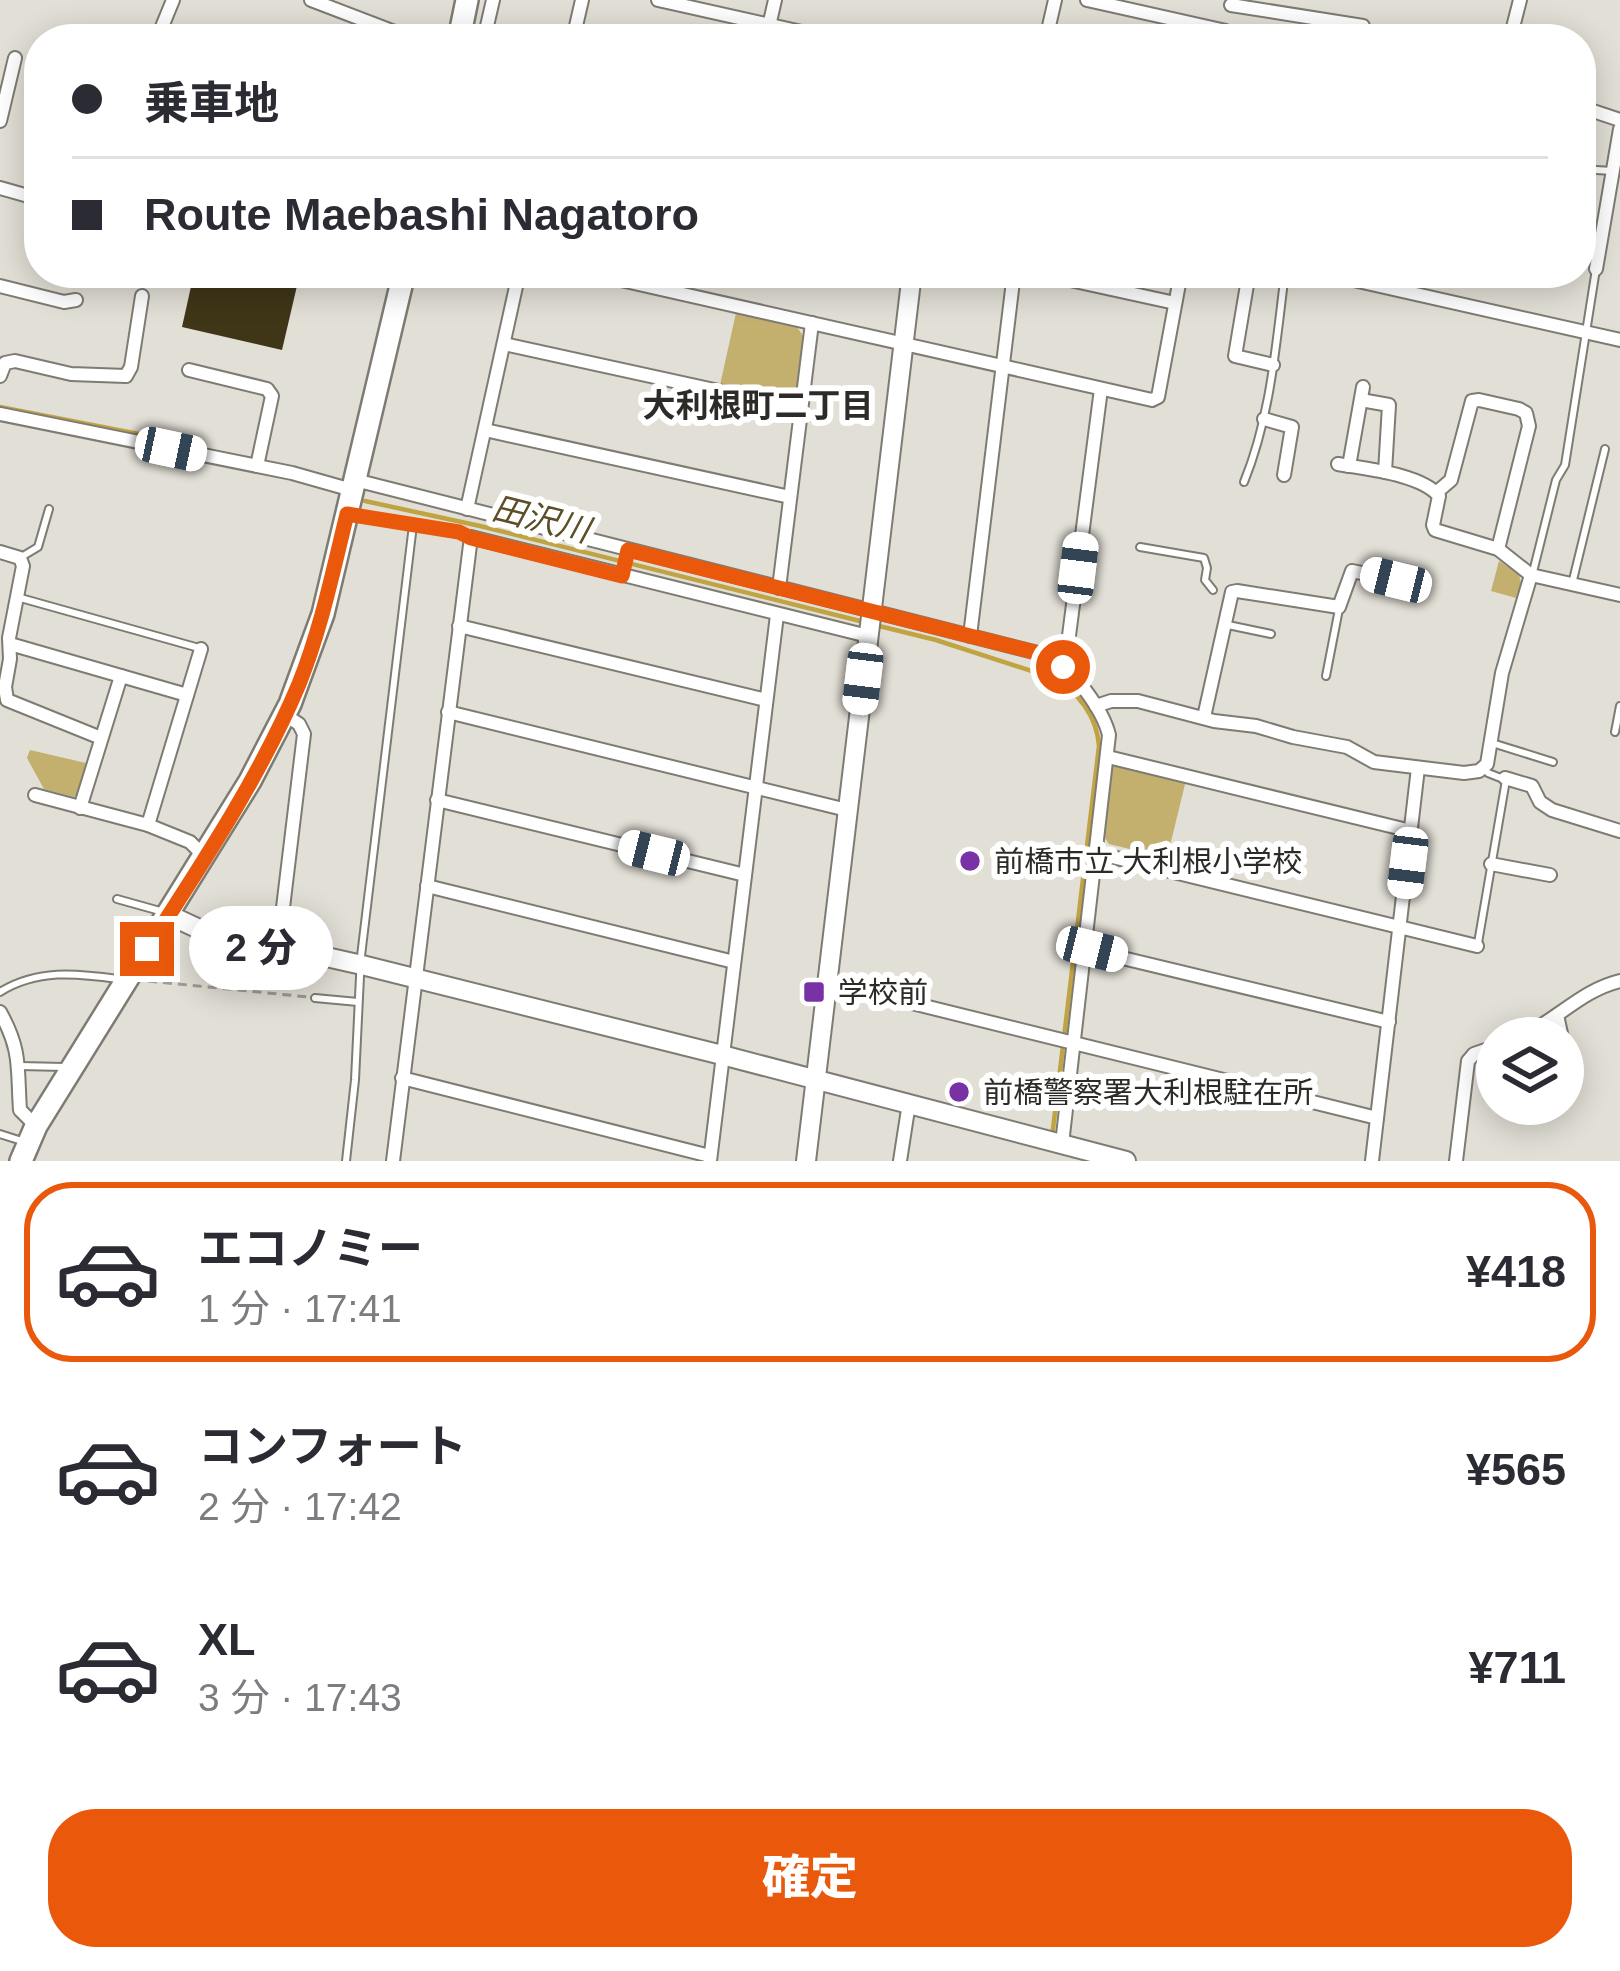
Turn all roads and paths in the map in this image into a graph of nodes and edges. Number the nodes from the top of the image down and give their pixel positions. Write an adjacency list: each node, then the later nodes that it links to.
1 (311, 0): 5 (street)
2 (658, 0): 6 (street)
3 (1088, 0): 7 (street)
4 (1232, 2): 8 (street)
5 (373, 24)
6 (740, 24)
7 (1183, 24)
8 (1352, 24)
9 (15, 58): 10 (street)
10 (0, 121)
11 (1620, 125): 12 (street)
12 (1618, 148): 14 (street)
13 (1596, 170): 14 (lane)
14 (1612, 171): 15 (street)
15 (1596, 269)
16 (0, 286): 29 (street)
17 (400, 288): 50 (main road)
18 (516, 288): 34 (street)
19 (657, 288): 31 (street)
20 (910, 288): 35 (street)
21 (1012, 288): 37 (street)
22 (1107, 288): 30 (street)
23 (1178, 288): 30 (street)
24 (1246, 288): 36 (street)
25 (1284, 288): 36 (lane)
26 (1399, 288): 32 (street)
27 (1594, 288): 32 (lane)
28 (142, 296): 39 (street)
29 (76, 300)
30 (1175, 303): 40 (street)
31 (812, 323): 35 (street); 41 (street)
32 (1585, 333): 33 (street); 63 (lane)
33 (1620, 340)
34 (505, 344): 41 (street); 44 (street)
35 (904, 344): 37 (street); 73 (street)
36 (1273, 365): 43 (lane)
37 (1003, 367): 40 (street); 79 (street)
38 (189, 370): 46 (street)
39 (0, 376)
40 (1101, 388): 82 (street)
41 (800, 409): 52 (street)
42 (0, 414): 46 (street)
43 (1264, 418): 48 (street); 49 (lane)
44 (485, 430): 52 (street); 54 (street)
45 (1605, 449): 66 (lane)
46 (257, 466): 50 (street)
47 (1385, 472): 47 (street); 51 (street)
48 (1284, 475)
49 (1244, 482)
50 (353, 485): 54 (street); 55 (main road)
51 (1437, 492): 59 (street); 59 (street)
52 (790, 497): 67 (street)
53 (49, 509): 62 (lane)
54 (467, 509): 60 (street)
55 (347, 514): 56 (lane); 91 (main road)
56 (413, 525): 57 (lane); 122 (lane)
57 (471, 538): 64 (street); 76 (street)
58 (1140, 548): 68 (lane)
59 (1498, 549): 63 (street)
60 (628, 550): 64 (street); 67 (street)
61 (0, 552): 62 (street)
62 (20, 558): 71 (street)
63 (1531, 575): 66 (street); 95 (street)
64 (622, 576): 74 (street)
65 (1396, 580): 72 (street)
66 (1572, 584): 70 (street)
67 (779, 588): 73 (street)
68 (1214, 590): 69 (street)
69 (1231, 594): 72 (street); 75 (street)
70 (1620, 595)
71 (17, 597): 80 (street); 81 (lane)
72 (1339, 608): 84 (lane)
73 (872, 612): 78 (street); 79 (street)
74 (777, 615): 78 (street); 87 (street)
75 (1225, 625): 77 (lane); 92 (street)
76 (459, 626): 87 (street); 90 (street)
77 (1271, 634)
78 (868, 636): 105 (street)
79 (970, 636): 82 (street)
80 (10, 644): 83 (street); 85 (street)
81 (201, 649): 86 (street)
82 (1060, 662): 88 (street)
83 (121, 676): 86 (street); 94 (street)
84 (1326, 676)
85 (2, 687): 94 (street)
86 (187, 694): 106 (street)
87 (766, 700): 101 (street)
88 (1096, 706): 92 (street); 96 (street)
89 (1620, 706): 93 (lane)
90 (448, 712): 101 (street); 103 (street)
91 (285, 715): 110 (main road); 119 (street)
92 (1204, 718): 98 (street)
93 (1616, 732)
94 (101, 738): 104 (street)
95 (1492, 743): 97 (lane); 99 (street)
96 (1108, 757): 107 (street); 109 (street)
97 (1553, 762)
98 (1418, 768): 99 (street); 107 (street)
99 (1485, 768): 100 (lane)
100 (1505, 778): 108 (street); 111 (lane)
101 (755, 790): 105 (street); 112 (street)
102 (35, 795): 104 (street)
103 (437, 800): 112 (street); 114 (street)
104 (80, 808): 106 (street)
105 (847, 810): 126 (street)
106 (148, 825): 110 (street)
107 (1412, 831): 117 (street)
108 (1620, 832)
109 (1096, 853): 117 (street); 120 (street)
110 (205, 857): 116 (main road)
111 (1491, 864): 113 (street); 118 (lane)
112 (745, 874): 121 (street)
113 (1550, 875)
114 (427, 886): 121 (street); 123 (street)
115 (117, 899): 116 (lane)
116 (169, 915): 119 (street); 125 (main road)
117 (1400, 927): 118 (street); 133 (street)
118 (1477, 946)
119 (278, 949): 122 (street)
120 (1085, 949): 133 (street); 134 (street)
121 (734, 962): 136 (street)
122 (362, 965): 123 (street); 129 (lane)
123 (416, 980): 136 (street); 139 (street)
124 (1620, 981): 131 (street)
125 (137, 982): 127 (lane); 128 (path); 138 (main road)
126 (827, 982): 134 (street); 140 (street)
127 (0, 992)
128 (315, 998): 129 (lane)
129 (358, 1002): 147 (lane)
130 (0, 1012): 137 (street)
131 (1557, 1015): 132 (street)
132 (1554, 1017)
133 (1389, 1022): 142 (street)
134 (1074, 1043): 142 (street); 144 (street)
135 (1476, 1053): 153 (street)
136 (722, 1055): 140 (street); 146 (street)
137 (20, 1066): 138 (lane); 145 (street)
138 (70, 1070): 145 (main road)
139 (403, 1078): 146 (street); 148 (street)
140 (815, 1080): 141 (street); 149 (street)
141 (909, 1103): 144 (street); 150 (street)
142 (1377, 1118): 152 (street)
143 (0, 1134): 145 (lane)
144 (1062, 1144): 151 (street)
145 (27, 1150)
146 (710, 1159)
147 (346, 1161)
148 (393, 1161)
149 (806, 1161)
150 (900, 1161)
151 (1126, 1161)
152 (1372, 1161)
153 (1456, 1161)

